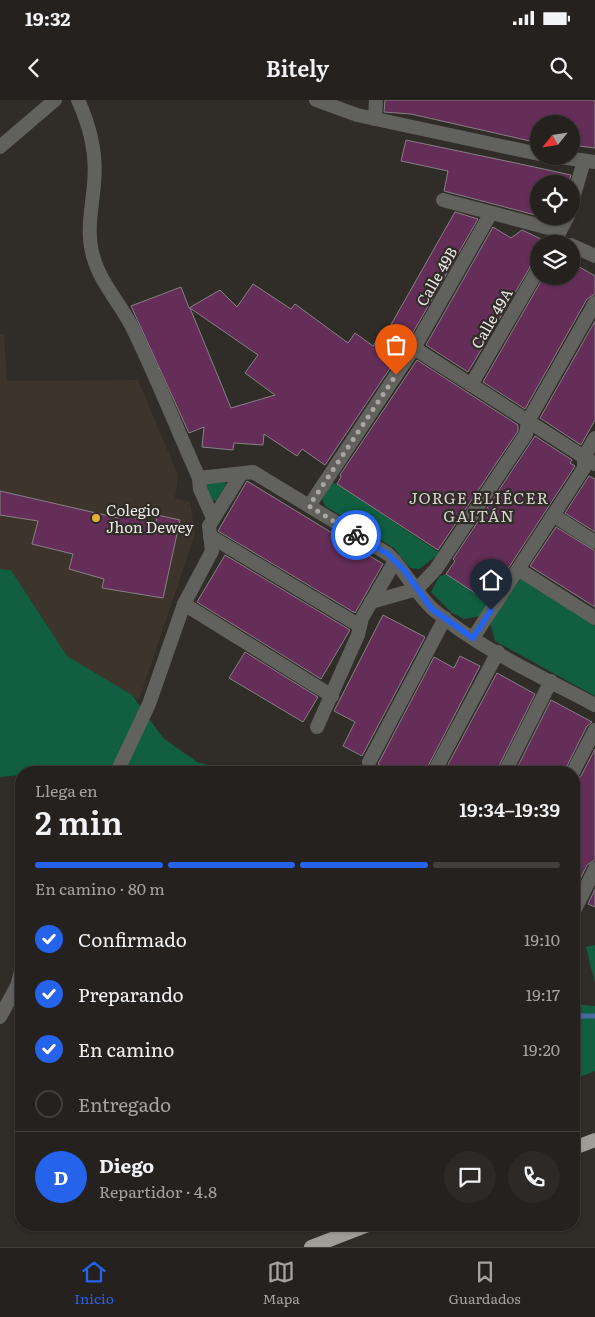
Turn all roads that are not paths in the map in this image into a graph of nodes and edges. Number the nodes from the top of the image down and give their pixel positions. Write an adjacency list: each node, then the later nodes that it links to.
1 (55, 100): 6 (street)
2 (78, 100): 23 (street)
3 (316, 100): 5 (street)
4 (376, 100): 5 (street)
5 (375, 119): 7 (street)
6 (0, 148)
7 (530, 152)
8 (590, 161): 9 (street)
9 (580, 184)
10 (442, 200): 11 (street)
11 (491, 213): 12 (street); 17 (street, Calle 49B)
12 (549, 235)
13 (580, 249): 14 (street)
14 (595, 256)
15 (530, 283): 18 (street, Calle 49A)
16 (595, 303): 19 (street)
17 (414, 348): 18 (street); 24 (street, Calle 49B)
18 (471, 385): 19 (street)
19 (528, 421): 21 (street); 31 (street)
20 (595, 438): 21 (street)
21 (590, 460): 25 (street)
22 (241, 474): 23 (street); 24 (street); 26 (street)
23 (198, 478): 26 (street)
24 (309, 506): 29 (street)
25 (553, 515): 28 (street); 30 (street)
26 (213, 518): 27 (street)
27 (210, 536): 33 (street); 36 (street)
28 (595, 542)
29 (395, 561): 31 (street); 32 (street)
30 (518, 569): 35 (street); 37 (street)
31 (418, 589): 32 (street); 34 (street)
32 (371, 602): 36 (street)
33 (184, 604): 40 (street); 45 (street)
34 (445, 618): 37 (street); 44 (street)
35 (595, 618)
36 (360, 626): 40 (street)
37 (473, 638): 38 (street)
38 (498, 652): 39 (street); 46 (street)
39 (551, 681): 41 (street); 47 (street)
40 (332, 696): 42 (street)
41 (595, 705)
42 (317, 727)
43 (595, 730): 48 (street)
44 (369, 762)
45 (120, 766)
46 (437, 766)
47 (508, 766)
48 (576, 766)
49 (595, 869): 50 (street)
50 (580, 899)
51 (15, 990): 52 (street)
52 (0, 1017)
53 (595, 1140): 54 (highway)
54 (580, 1146)
55 (352, 1231): 56 (highway)
56 (311, 1247)

